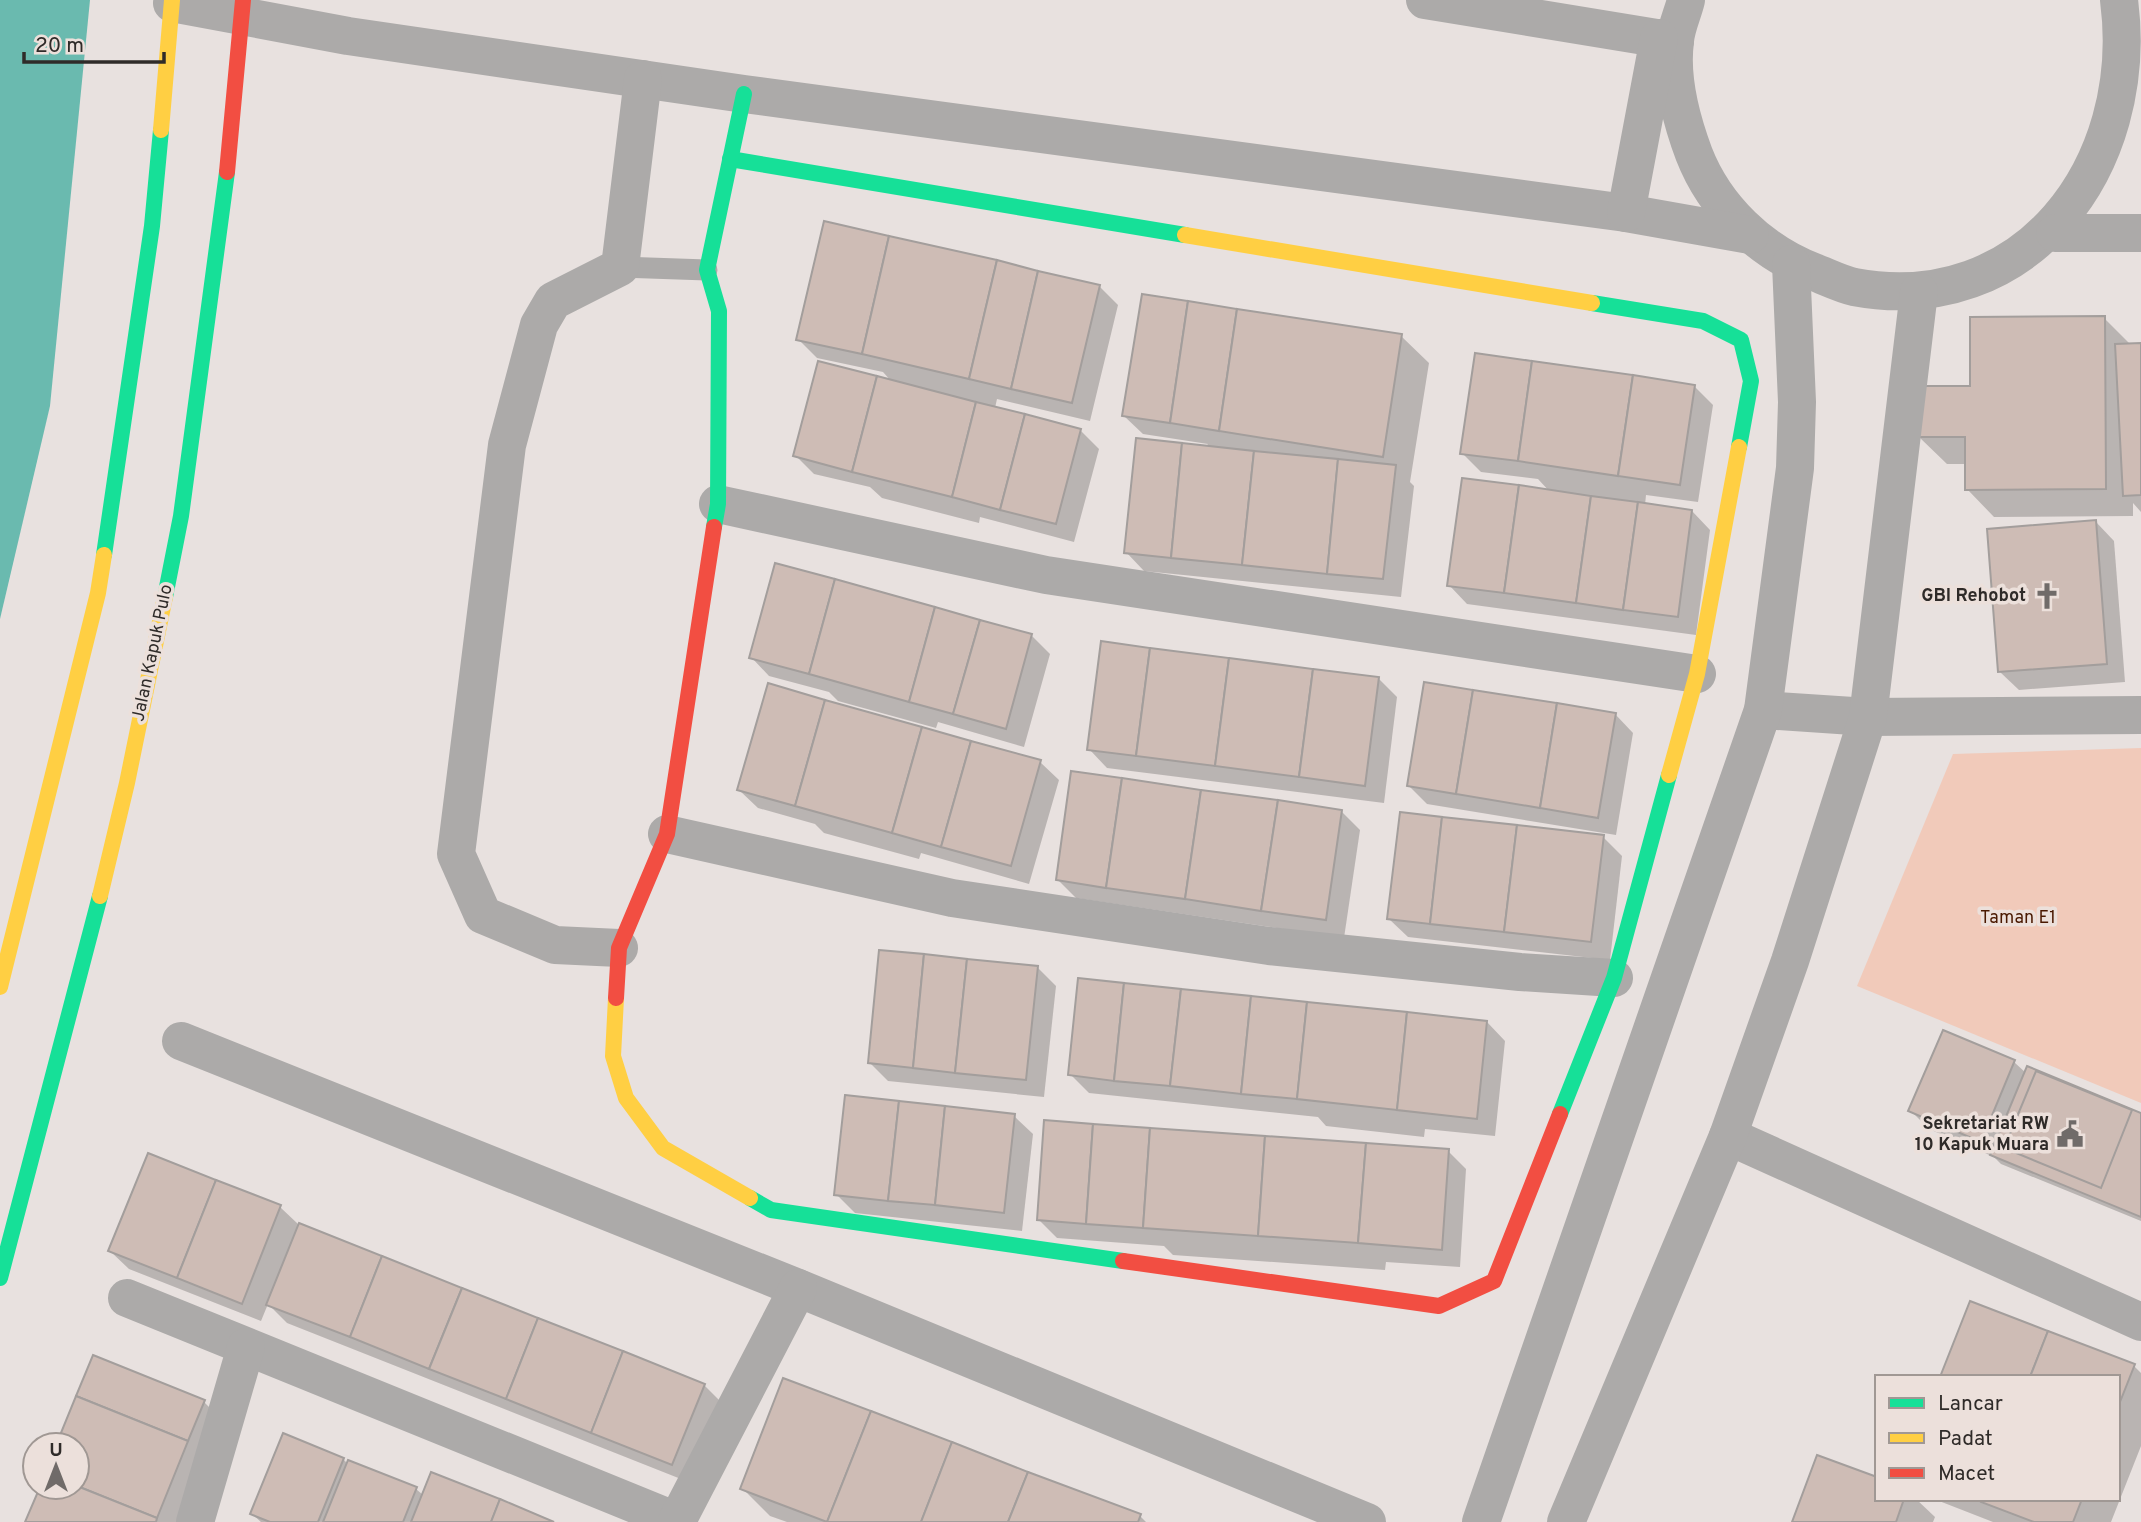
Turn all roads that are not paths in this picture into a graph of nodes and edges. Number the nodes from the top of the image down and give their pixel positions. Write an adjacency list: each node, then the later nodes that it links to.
1 (1425, 0): 6 (street)
2 (1686, 0): 6 (street)
3 (172, 1): 4 (street); 26 (street)
4 (242, 8): 7 (street); 29 (street, Jalan Kapuk Pulo)
5 (2129, 22): 11 (street)
6 (1667, 39): 10 (street); 13 (street)
7 (643, 79): 8 (street); 15 (street)
8 (744, 94): 9 (street); 10 (street)
9 (730, 159): 16 (street); 19 (street)
10 (1626, 213): 13 (street)
11 (2055, 233): 12 (street); 17 (street)
12 (2141, 233)
13 (1750, 235): 14 (street)
14 (1791, 264): 17 (street); 20 (street)
15 (620, 267): 16 (lane); 24 (street)
16 (707, 270): 18 (street)
17 (1919, 292): 22 (street)
18 (718, 504): 19 (street); 23 (street)
19 (1697, 674): 25 (street)
20 (1763, 710): 22 (street); 37 (street)
21 (2141, 715): 22 (street)
22 (1868, 718): 28 (street)
23 (667, 834): 24 (street); 25 (street)
24 (619, 948): 25 (street)
25 (1614, 978)
26 (0, 987)
27 (180, 1041): 30 (street)
28 (1728, 1136): 32 (street); 38 (street)
29 (0, 1278)
30 (798, 1288): 35 (street); 36 (street)
31 (127, 1298): 33 (street)
32 (2141, 1322)
33 (246, 1348): 34 (street); 35 (street)
34 (195, 1522)
35 (678, 1522)
36 (1367, 1522)
37 (1481, 1522)
38 (1566, 1522)

